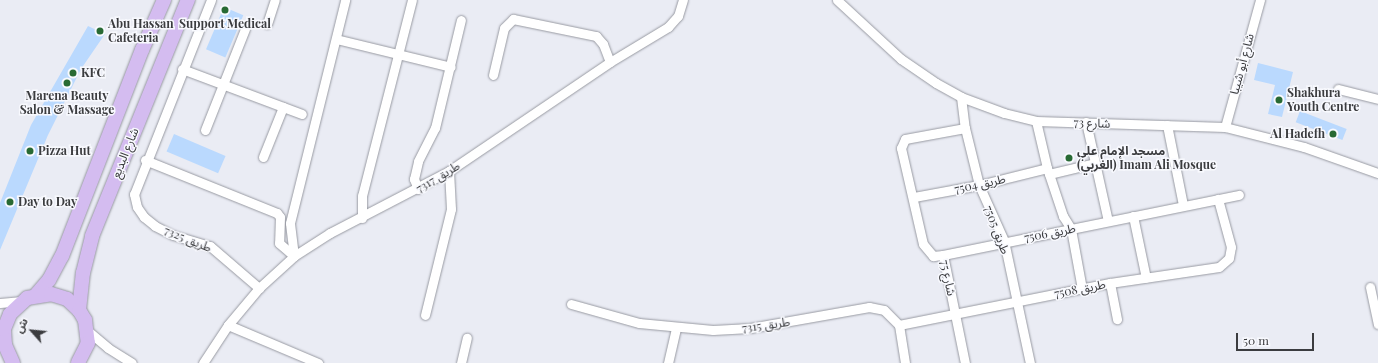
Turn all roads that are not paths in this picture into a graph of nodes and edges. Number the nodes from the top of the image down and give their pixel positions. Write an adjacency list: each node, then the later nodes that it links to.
1 (164, 0): 55 (main road, شارع البديع)
2 (188, 0): 59 (main road, شارع البديع)
3 (211, 0): 17 (street)
4 (275, 0): 11 (street)
5 (345, 0): 13 (street)
6 (412, 0): 14 (street)
7 (683, 0): 15 (street, طريق 7317)
8 (837, 0): 21 (street, شارع 73)
9 (1260, 0): 28 (street, شارع أبو شيبا)
10 (460, 20): 16 (street)
11 (267, 24)
12 (245, 29): 19 (street)
13 (336, 39): 14 (street); 49 (street)
14 (398, 54): 16 (street); 44 (street)
15 (610, 62): 18 (street); 34 (street, طريق 7317)
16 (451, 67): 38 (street)
17 (182, 69): 19 (street); 32 (street)
18 (492, 75)
19 (223, 85): 23 (street); 30 (street)
20 (1338, 89): 22 (street)
21 (961, 97): 25 (street, شارع 73); 29 (street, طريق 7505)
22 (1378, 99)
23 (283, 107): 24 (street); 31 (street)
24 (302, 114)
25 (1036, 121): 26 (street, شارع 73); 35 (street)
26 (1086, 122): 27 (street, شارع 73); 33 (street)
27 (1167, 125): 28 (street, شارع 73); 42 (street)
28 (1225, 127): 36 (street, شارع 73)
29 (965, 128): 37 (street, طريق 7505); 40 (street, شارع 75)
30 (205, 130)
31 (263, 156)
32 (145, 160): 49 (street); 53 (street, طريق 7325)
33 (1095, 163): 35 (street, طريق 7504); 45 (street)
34 (449, 171): 38 (street, طريق 7317); 61 (street)
35 (1048, 171): 37 (street, طريق 7504); 46 (street)
36 (1378, 173)
37 (979, 185): 40 (street, طريق 7504); 47 (street, طريق 7505)
38 (418, 189): 44 (street, طريق 7317)
39 (1239, 195): 41 (street, طريق 7506)
40 (914, 197): 48 (street, شارع 75)
41 (1218, 199): 42 (street, طريق 7506); 50 (street, طريق 7508)
42 (1184, 205): 43 (street, طريق 7506)
43 (1133, 216): 45 (street, طريق 7506); 50 (street)
44 (362, 218): 49 (street, طريق 7317)
45 (1108, 221): 46 (street, طريق 7506)
46 (1071, 229): 47 (street, طريق 7506); 54 (street)
47 (1004, 241): 48 (street, طريق 7506); 56 (street, طريق 7505)
48 (943, 255): 60 (street, شارع 75)
49 (294, 256): 53 (street, طريق 7317)
50 (1146, 278): 51 (street, طريق 7508)
51 (1110, 283): 54 (street, طريق 7508); 62 (street)
52 (1370, 287): 63 (street)
53 (259, 288): 64 (street, طريق 7317)
54 (1082, 289): 56 (street, طريق 7508)
55 (29, 298): 57 (street); 59 (main road); 69 (main road, شارع البديع)
56 (1018, 302): 60 (street, طريق 7508); 70 (street, طريق 7505)
57 (0, 304)
58 (571, 304): 66 (street, طريق 7315)
59 (79, 310): 67 (main road)
60 (955, 313): 65 (street); 79 (street, شارع 75)
61 (425, 315)
62 (1117, 319)
63 (1378, 324)
64 (228, 325): 74 (street, طريق 7317); 75 (street)
65 (899, 325): 66 (street, طريق 7315); 78 (street)
66 (676, 328): 77 (street)
67 (88, 331): 72 (main road); 73 (street)
68 (467, 338): 76 (street)
69 (2, 343): 71 (main road)
70 (1027, 362)
71 (13, 363)
72 (78, 363)
73 (132, 363)
74 (203, 363)
75 (318, 363)
76 (460, 363)
77 (668, 363)
78 (905, 363)
79 (965, 363)

